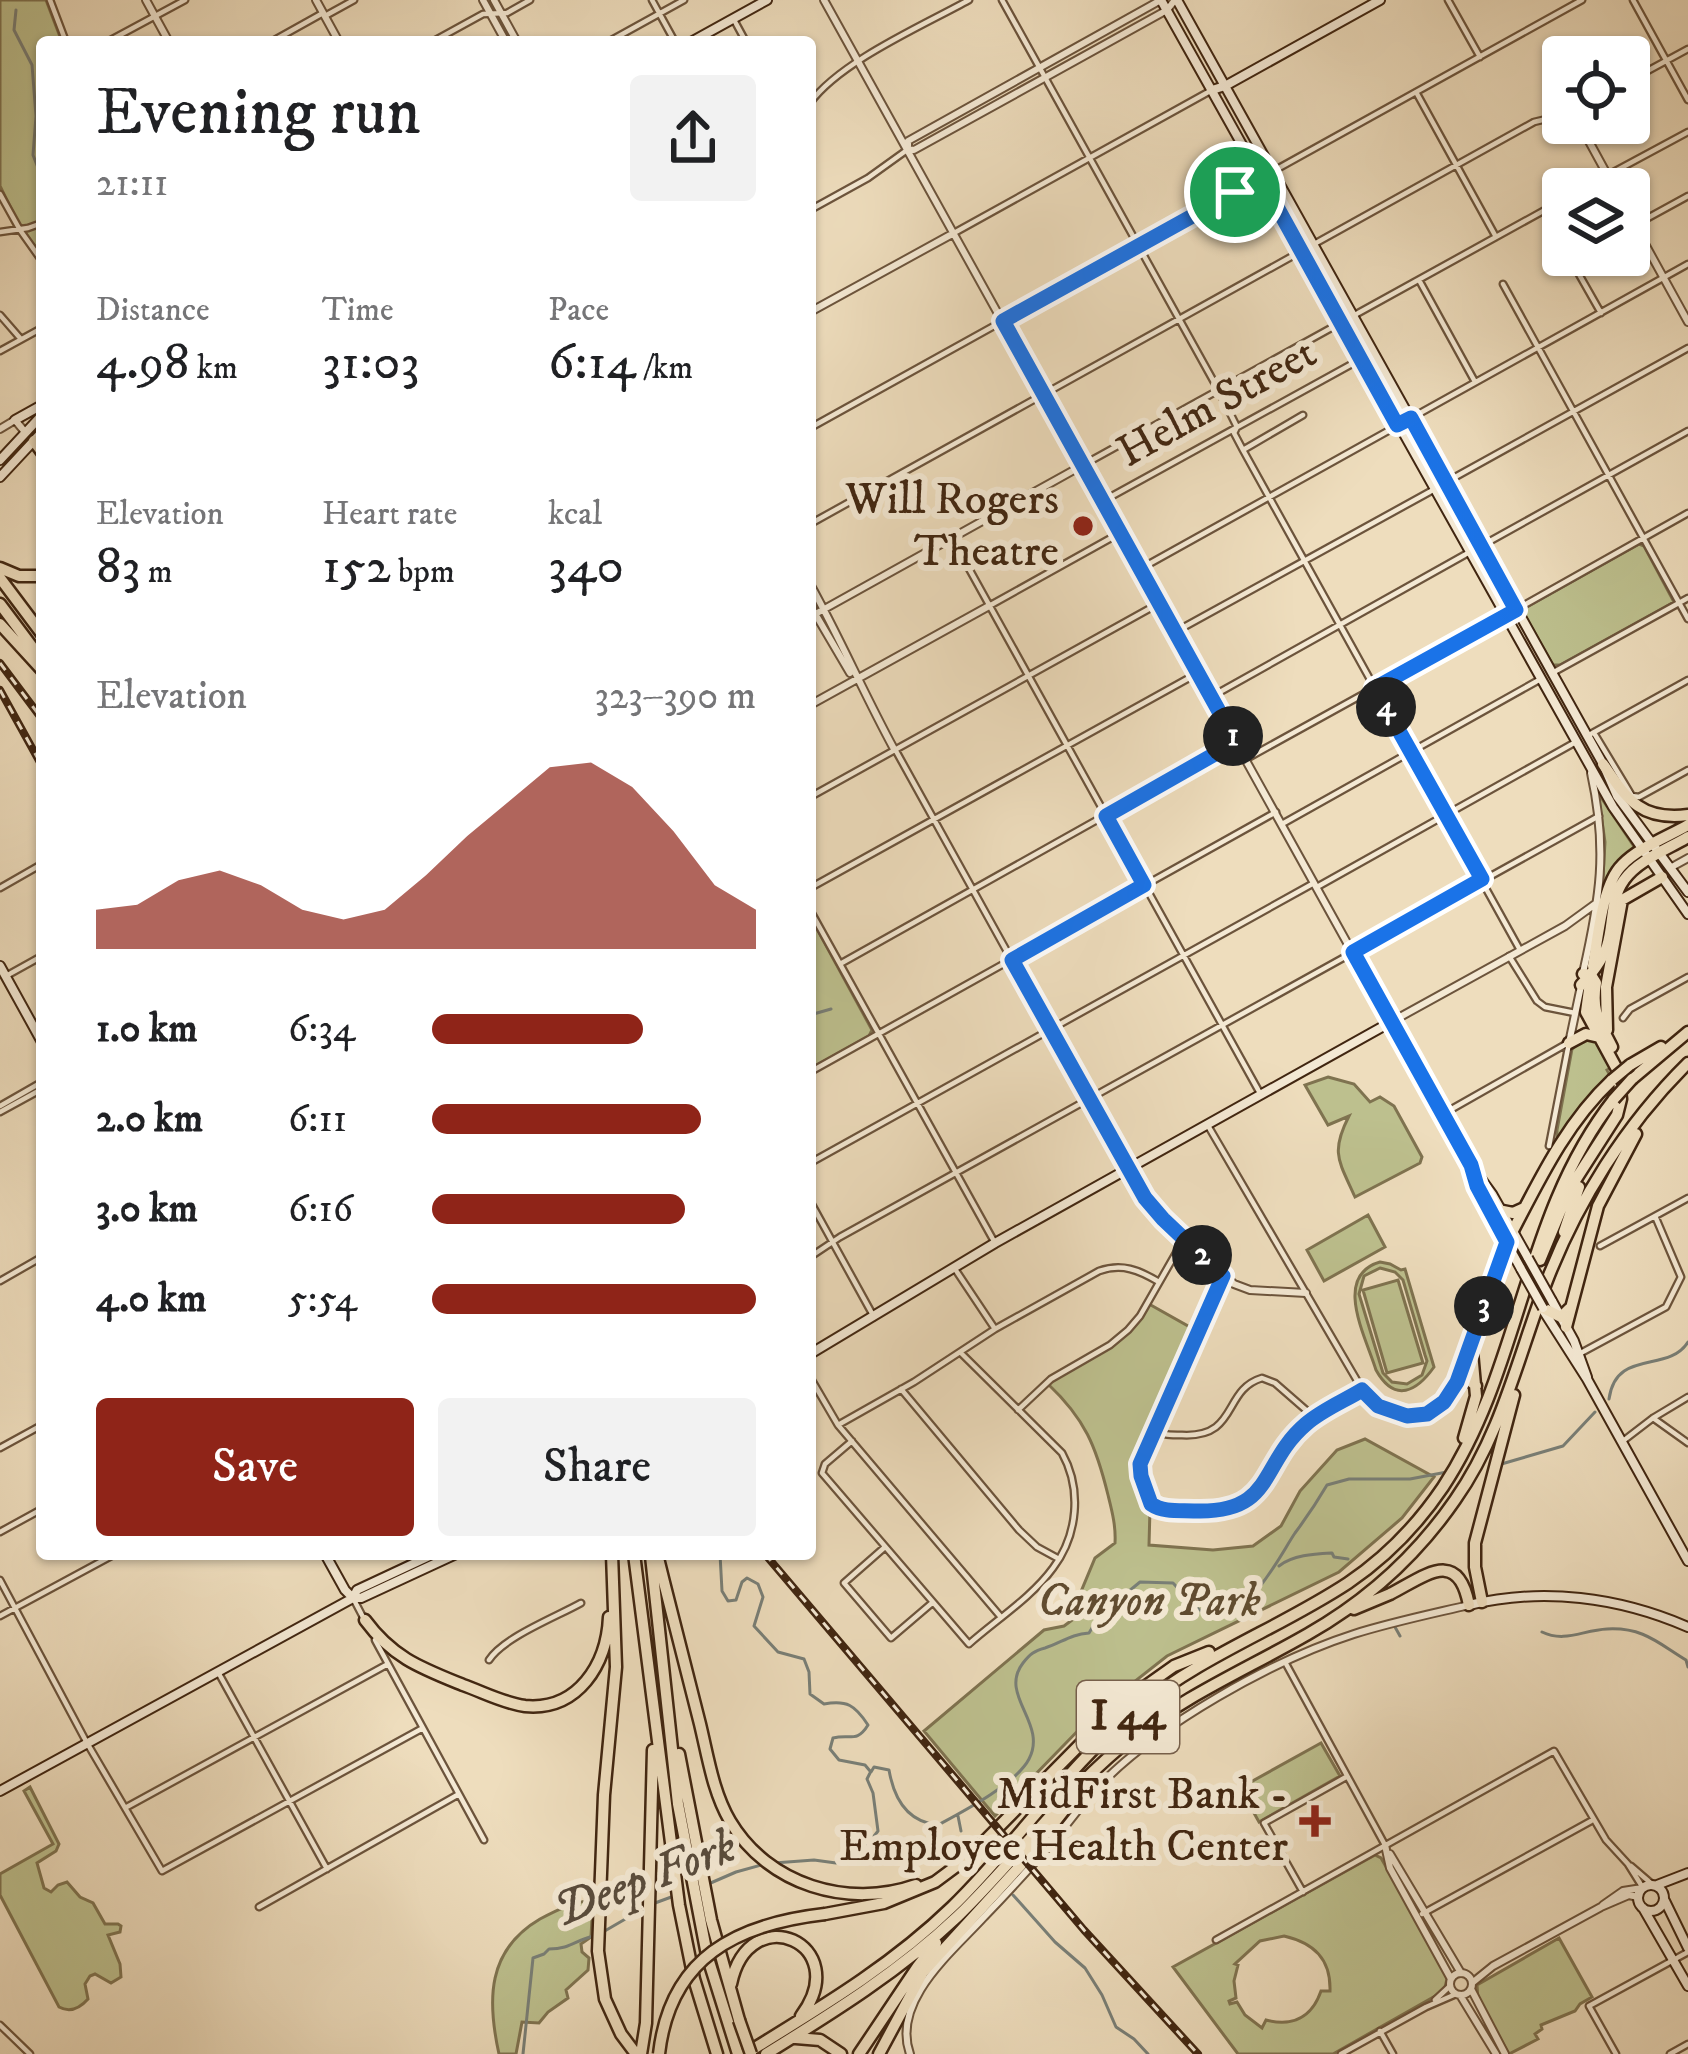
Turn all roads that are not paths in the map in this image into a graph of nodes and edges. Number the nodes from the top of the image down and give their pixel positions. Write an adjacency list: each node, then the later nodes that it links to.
1 (50, 0): 28 (street)
2 (146, 0): 26 (street)
3 (185, 0): 26 (street)
4 (316, 0): 25 (street)
5 (354, 0): 25 (street)
6 (483, 0): 22 (street)
7 (494, 0): 23 (street)
8 (530, 0): 23 (street)
9 (652, 0): 24 (street)
10 (684, 0): 24 (street)
11 (767, 0): 27 (main road)
12 (824, 0): 43 (street)
13 (969, 0): 43 (street)
14 (1002, 0): 44 (street)
15 (1161, 0): 21 (main road); 44 (street)
16 (1176, 0): 21 (street); 47 (main road)
17 (1380, 0): 47 (main road)
18 (1448, 0): 41 (street)
19 (1582, 0): 41 (street)
20 (1633, 0): 42 (street)
21 (1167, 10): 46 (street); 48 (main road)
22 (490, 13): 23 (street); 33 (street); 34 (street)
23 (501, 13): 35 (street)
24 (659, 14): 36 (street); 37 (street)
25 (324, 15): 31 (street); 32 (street)
26 (156, 18): 29 (street); 30 (street)
27 (733, 18): 38 (main road); 39 (street)
28 (64, 36)
29 (119, 36)
30 (166, 36)
31 (283, 36)
32 (336, 36)
33 (443, 36)
34 (503, 36)
35 (514, 36)
36 (619, 36)
37 (671, 36)
38 (702, 36)
39 (743, 36)
40 (1688, 49): 42 (street)
41 (1480, 56): 49 (street)
42 (1666, 61): 45 (street); 51 (street)
43 (859, 62): 50 (street); 54 (street)
44 (1039, 68): 46 (street); 54 (street)
45 (1650, 70)
46 (1045, 78): 54 (street); 55 (street)
47 (1226, 86): 48 (main road); 58 (main road)
48 (1212, 90): 55 (street); 59 (main road)
49 (1416, 92): 56 (street); 58 (street)
50 (816, 96)
51 (1688, 100)
52 (1542, 119): 56 (street)
53 (1688, 132): 57 (street)
54 (907, 149): 62 (street); 68 (street)
55 (1088, 159): 68 (street); 71 (street)
56 (1456, 165): 69 (street); 70 (street)
57 (1623, 168)
58 (1273, 171): 59 (street); 70 (main road)
59 (1261, 178): 71 (street); 72 (main road)
60 (0, 194): 66 (street)
61 (1688, 196): 64 (street)
62 (816, 207)
63 (1542, 212): 69 (street)
64 (1650, 217)
65 (36, 225): 66 (street)
66 (20, 230): 67 (street); 74 (street)
67 (0, 232)
68 (954, 233): 80 (street); 85 (street)
69 (1496, 237): 78 (street)
70 (1314, 244): 72 (street); 83 (main road)
71 (1138, 246): 84 (street); 85 (street)
72 (1301, 251): 84 (street); 87 (main road)
73 (1650, 252): 77 (street)
74 (36, 253)
75 (1688, 264): 77 (street)
76 (1580, 276): 81 (street)
77 (1664, 277): 81 (street); 86 (street)
78 (1419, 280): 83 (street); 94 (street)
79 (1503, 284): 90 (street)
80 (816, 309)
81 (1600, 313): 90 (street)
82 (0, 316): 89 (street)
83 (1354, 316): 87 (street); 100 (main road)
84 (1178, 319): 95 (street); 96 (street)
85 (1003, 321): 96 (street); 102 (street)
86 (1688, 322)
87 (1341, 323): 93 (main road); 95 (street)
88 (36, 331): 89 (street)
89 (22, 339): 92 (street)
90 (1538, 347): 94 (street); 98 (street)
91 (1688, 347): 98 (street)
92 (0, 351)
93 (1361, 358): 103 (main road); 104 (street, Helm Street)
94 (1475, 382): 100 (street)
95 (1219, 391): 104 (street); 112 (street)
96 (1043, 394): 112 (street); 120 (street)
97 (36, 409): 101 (main road)
98 (1573, 411): 113 (street); 115 (street)
99 (1303, 415): 110 (street)
100 (1411, 418): 103 (street); 115 (main road)
101 (15, 421): 105 (street); 107 (street)
102 (816, 425)
103 (1397, 425): 116 (main road); 117 (street)
104 (1237, 427): 110 (street); 118 (street, Helm Street)
105 (0, 429)
106 (1688, 430): 113 (street)
107 (36, 439)
108 (36, 441): 111 (main road)
109 (36, 441): 114 (main road)
110 (1243, 449): 117 (street)
111 (0, 460)
112 (1083, 465): 118 (street); 122 (street)
113 (1608, 475): 123 (street); 124 (street)
114 (0, 477)
115 (1446, 482): 116 (street); 124 (main road)
116 (1434, 489): 125 (main road); 126 (street)
117 (1270, 496): 126 (street); 128 (street)
118 (1103, 501): 121 (street)
119 (1688, 513): 123 (street)
120 (816, 521)
121 (1120, 532): 128 (street); 136 (street)
122 (952, 538): 136 (street); 137 (street)
123 (1644, 538): 134 (street); 138 (street)
124 (1482, 545): 125 (street); 138 (main road)
125 (1468, 552): 140 (main road); 144 (street)
126 (1305, 560): 144 (street); 146 (street)
127 (0, 568): 129 (highway)
128 (1140, 569): 133 (street)
129 (36, 576)
130 (0, 578): 145 (highway)
131 (816, 595): 137 (street)
132 (1688, 598): 134 (street)
133 (1160, 603): 146 (street); 151 (street)
134 (1678, 603): 141 (street); 150 (street)
135 (0, 604): 147 (highway)
136 (989, 606): 151 (street); 152 (street)
137 (824, 610): 139 (street); 152 (street)
138 (1516, 610): 140 (street); 150 (main road)
139 (816, 614)
140 (1504, 616): 153 (main road); 155 (street)
141 (1688, 619)
142 (816, 621): 152 (street)
143 (0, 623): 148 (highway)
144 (1340, 625): 155 (street); 156 (street)
145 (36, 626)
146 (1175, 632): 149 (street)
147 (36, 652)
148 (36, 663)
149 (1198, 673): 156 (street); 160 (street)
150 (1552, 674): 153 (street); 158 (main road)
151 (1029, 675): 160 (street); 161 (street)
152 (856, 680): 157 (street); 161 (street)
153 (1540, 680): 158 (main road); 162 (street)
154 (1688, 680): 158 (street)
155 (1375, 688): 162 (street); 163 (street)
156 (1211, 697): 159 (street)
157 (816, 702)
158 (1586, 737): 164 (main road); 165 (main road); 166 (street); 171 (street)
159 (1236, 742): 163 (street); 170 (street)
160 (1067, 746): 170 (street); 173 (street)
161 (894, 749): 167 (street); 173 (street)
162 (1410, 752): 171 (street); 174 (street)
163 (1246, 759): 168 (street)
164 (1588, 764): 172 (street); 177 (main road)
165 (1603, 764): 169 (highway); 177 (main road)
166 (1688, 770)
167 (816, 794)
168 (1276, 812): 174 (street); 183 (street)
169 (1688, 815)
170 (1106, 816): 183 (street); 187 (street)
171 (1446, 816): 181 (street); 184 (street)
172 (1599, 816): 181 (street); 189 (street)
173 (934, 820): 182 (street); 187 (street)
174 (1282, 824): 184 (street)
175 (1688, 825): 177 (highway)
176 (1688, 837): 177 (highway)
177 (1652, 852): 180 (main road); 186 (highway); 194 (highway)
178 (1688, 858): 180 (street)
179 (36, 867): 185 (street)
180 (1665, 873): 188 (main road); 190 (main road); 217 (highway)
181 (1482, 879): 195 (street); 196 (street)
182 (816, 885)
183 (1144, 885): 197 (street); 200 (street)
184 (1316, 885): 196 (street); 197 (street)
185 (0, 888)
186 (1608, 889): 189 (highway); 205 (highway)
187 (973, 890): 200 (street); 201 (street)
188 (1688, 892)
189 (1598, 902): 191 (street); 193 (street)
190 (1688, 914)
191 (1578, 918): 193 (street); 195 (street)
192 (816, 921): 201 (street)
193 (1594, 927): 205 (street)
194 (1607, 949): 205 (highway); 208 (highway)
195 (1520, 950): 198 (street)
196 (1353, 952): 209 (street); 210 (street)
197 (1184, 956): 210 (street); 211 (street)
198 (1509, 956): 206 (street); 209 (street)
199 (36, 959): 203 (street)
200 (1012, 960): 211 (street); 213 (street)
201 (840, 964): 213 (street)
202 (0, 966): 203 (main road)
203 (6, 976): 212 (main road)
204 (1688, 977): 207 (street)
205 (1585, 978): 206 (street); 208 (highway); 215 (highway)
206 (1576, 1013): 216 (street)
207 (1623, 1018)
208 (1598, 1019): 217 (highway)
209 (1391, 1022): 222 (main road); 226 (main road)
210 (1221, 1024): 222 (street); 223 (street)
211 (1050, 1029): 223 (street); 224 (street)
212 (36, 1031)
213 (879, 1034): 219 (street); 224 (street)
214 (1684, 1034): 234 (highway, bridge); 253 (highway, I 44, bridge)
215 (1599, 1037): 216 (highway); 253 (highway)
216 (1569, 1043): 226 (street); 228 (street)
217 (1611, 1045): 244 (highway)
218 (1688, 1063): 221 (highway)
219 (816, 1069)
220 (36, 1089): 225 (street)
221 (1661, 1092): 244 (highway); 254 (highway)
222 (1261, 1095): 227 (main road)
223 (1089, 1098): 231 (street); 232 (street)
224 (917, 1103): 229 (street); 232 (street)
225 (0, 1109)
226 (1443, 1114): 230 (main road)
227 (1208, 1124): 231 (main road); 252 (street)
228 (1549, 1146)
229 (816, 1160)
230 (1471, 1165): 235 (main road); 239 (main road)
231 (1127, 1169): 238 (street); 241 (main road)
232 (956, 1172): 240 (street); 241 (street)
233 (1688, 1198): 237 (street)
234 (1526, 1207): 235 (highway); 239 (highway)
235 (1502, 1211): 239 (main road)
236 (816, 1212): 240 (street)
237 (1655, 1216): 242 (street); 260 (street)
238 (1184, 1239): 249 (street); 251 (street)
239 (1510, 1241): 246 (main road); 246 (main road); 247 (main road)
240 (833, 1243): 243 (street); 255 (street)
241 (995, 1243): 248 (main road)
242 (1600, 1246)
243 (816, 1253)
244 (1559, 1253): 279 (highway)
245 (36, 1260): 250 (street)
246 (1524, 1260): 247 (main road); 254 (main road, bridge)
247 (1499, 1262): 257 (main road)
248 (954, 1268): 255 (main road); 256 (street)
249 (1223, 1276): 252 (street); 273 (street)
250 (0, 1280)
251 (1159, 1282): 256 (street); 268 (street)
252 (1306, 1293): 266 (street)
253 (1517, 1308): 278 (highway, I 44)
254 (1555, 1312): 260 (main road); 261 (main road)
255 (874, 1317): 258 (main road)
256 (995, 1329): 259 (street)
257 (1471, 1341): 262 (street); 263 (highway)
258 (816, 1351)
259 (960, 1352): 265 (street); 268 (street)
260 (1579, 1354): 261 (main road)
261 (1587, 1379): 274 (main road)
262 (1457, 1382): 263 (highway); 266 (street)
263 (1476, 1386): 278 (highway)
264 (816, 1387): 271 (street)
265 (901, 1389): 271 (street); 283 (street)
266 (1362, 1390): 269 (street)
267 (1688, 1397): 270 (street)
268 (1018, 1410): 283 (street)
269 (1314, 1418): 273 (street); 273 (street)
270 (1653, 1418): 274 (street); 276 (street)
271 (838, 1425): 275 (street)
272 (36, 1428): 277 (street)
273 (1154, 1432)
274 (1623, 1441): 293 (main road)
275 (852, 1442): 282 (street); 302 (street)
276 (1688, 1444)
277 (0, 1448)
278 (1462, 1448): 305 (highway, I 44)
279 (1493, 1450): 298 (highway); 300 (highway, I 44)
280 (36, 1512): 281 (street)
281 (0, 1532)
282 (885, 1547): 297 (street); 297 (street)
283 (1059, 1559): 302 (street)
284 (104, 1560): 299 (street)
285 (328, 1560): 295 (main road)
286 (421, 1560): 295 (main road)
287 (443, 1560): 295 (main road)
288 (611, 1560): 303 (highway)
289 (611, 1560): 350 (highway)
290 (635, 1560): 310 (highway)
291 (655, 1560): 333 (highway)
292 (656, 1560): 323 (highway)
293 (1688, 1561)
294 (0, 1580): 299 (street)
295 (353, 1598): 303 (street); 309 (main road)
296 (581, 1603): 306 (street)
297 (932, 1603): 302 (street)
298 (1476, 1604): 300 (highway); 304 (main road); 307 (street)
299 (15, 1607): 301 (street); 313 (street)
300 (1340, 1614): 314 (highway, I 44)
301 (0, 1616)
302 (1000, 1616)
303 (365, 1620): 308 (street)
304 (1688, 1627)
305 (1267, 1628): 323 (highway); 344 (highway, I 44)
306 (489, 1660)
307 (1286, 1662): 315 (street); 358 (street)
308 (388, 1664): 311 (street); 312 (street)
309 (218, 1672): 312 (street); 313 (main road)
310 (654, 1717): 350 (highway); 352 (highway)
311 (423, 1728): 317 (street); 318 (street)
312 (254, 1737): 318 (street); 319 (street)
313 (87, 1743): 316 (main road); 319 (street)
314 (1096, 1768): 331 (highway, I 44); 357 (highway)
315 (1346, 1777): 322 (street); 327 (street)
316 (0, 1791)
317 (459, 1794): 321 (street); 324 (street)
318 (290, 1802): 319 (street); 324 (street)
319 (125, 1808)
320 (1594, 1820): 322 (street); 326 (street); 332 (street)
321 (484, 1840)
322 (1385, 1845): 327 (street); 332 (street)
323 (957, 1867): 351 (highway, bridge)
324 (326, 1869): 329 (street)
325 (1685, 1875): 326 (main road); 328 (main road)
326 (1647, 1889): 328 (main road); 330 (main road); 337 (street)
327 (1303, 1892): 334 (street)
328 (1664, 1899): 330 (main road); 335 (main road)
329 (259, 1906)
330 (1643, 1908): 336 (main road)
331 (961, 1913): 347 (highway, I 44); 356 (highway)
332 (1421, 1915): 337 (street); 338 (street)
333 (705, 1922): 340 (highway); 343 (highway)
334 (1216, 1940)
335 (1688, 1950): 336 (street)
336 (1673, 1960): 339 (main road); 362 (street)
337 (1468, 1980): 338 (street); 341 (street); 361 (street)
338 (1450, 1983): 341 (street); 342 (street)
339 (1688, 1986)
340 (729, 1990): 343 (highway); 344 (highway)
341 (1458, 1994): 342 (street); 361 (street)
342 (1426, 2007): 346 (street)
343 (733, 2022): 353 (highway, bridge)
344 (796, 2023): 353 (highway, I 44)
345 (0, 2025): 349 (street)
346 (1380, 2031): 359 (street); 360 (street)
347 (792, 2038): 354 (highway, I 44); 355 (highway)
348 (1688, 2044): 363 (street)
349 (30, 2054)
350 (638, 2054)
351 (659, 2054)
352 (717, 2054)
353 (745, 2054)
354 (766, 2054)
355 (841, 2054)
356 (859, 2054)
357 (879, 2054)
358 (910, 2054)
359 (1341, 2054)
360 (1393, 2054)
361 (1503, 2054)
362 (1616, 2054)
363 (1670, 2054)

